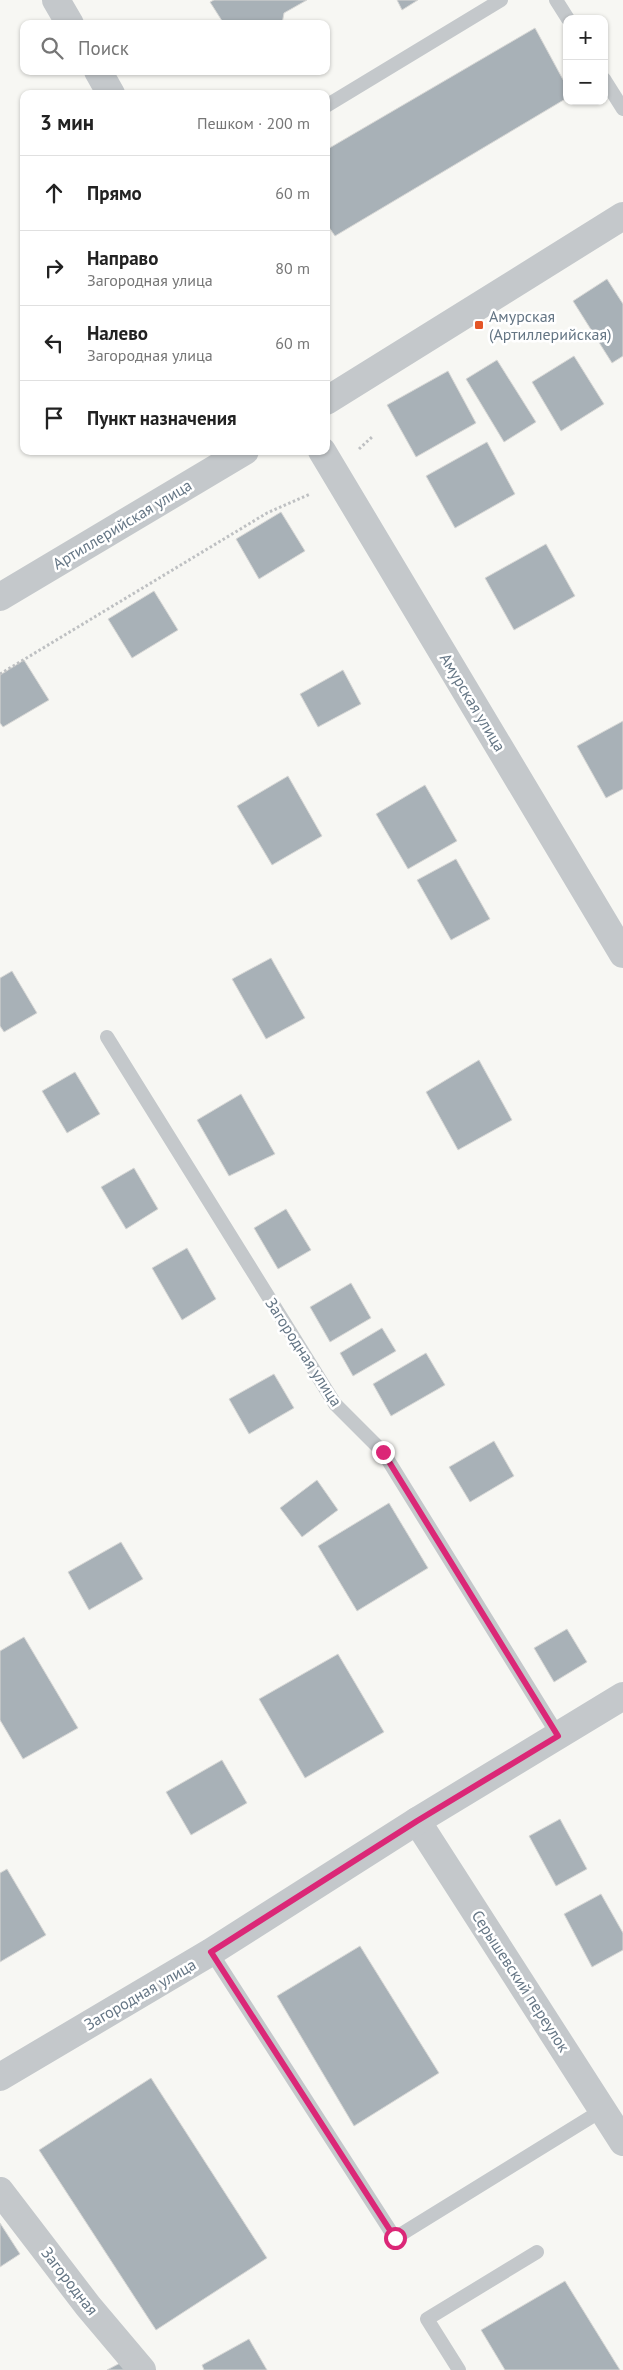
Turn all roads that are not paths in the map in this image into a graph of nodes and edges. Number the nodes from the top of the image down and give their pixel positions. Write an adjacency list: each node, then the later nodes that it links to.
1 (56, 0): 5 (street)
2 (501, 0): 9 (lane)
3 (556, 0): 4 (lane)
4 (565, 15)
5 (68, 20)
6 (100, 75): 8 (street)
7 (608, 85): 10 (lane)
8 (109, 90)
9 (330, 104)
10 (623, 109)
11 (623, 216): 12 (street)
12 (330, 399)
13 (238, 455): 15 (street, Артиллерийская улица)
14 (328, 461): 16 (street, Амурская улица)
15 (0, 597)
16 (623, 954)
17 (107, 1037): 19 (lane, Загородная улица)
18 (623, 1696): 19 (street, Загородная улица)
19 (558, 1736): 20 (street, Загородная улица)
20 (417, 1821): 21 (street, Загородная улица); 23 (street, Серышевский переулок)
21 (211, 1952): 22 (street, Загородная улица); 23 (lane)
22 (0, 2076)
23 (604, 2109): 24 (street, Серышевский переулок)
24 (623, 2142)
25 (0, 2191): 27 (street, Загородная)
26 (536, 2252): 28 (lane)
27 (142, 2370)
28 (459, 2370)

